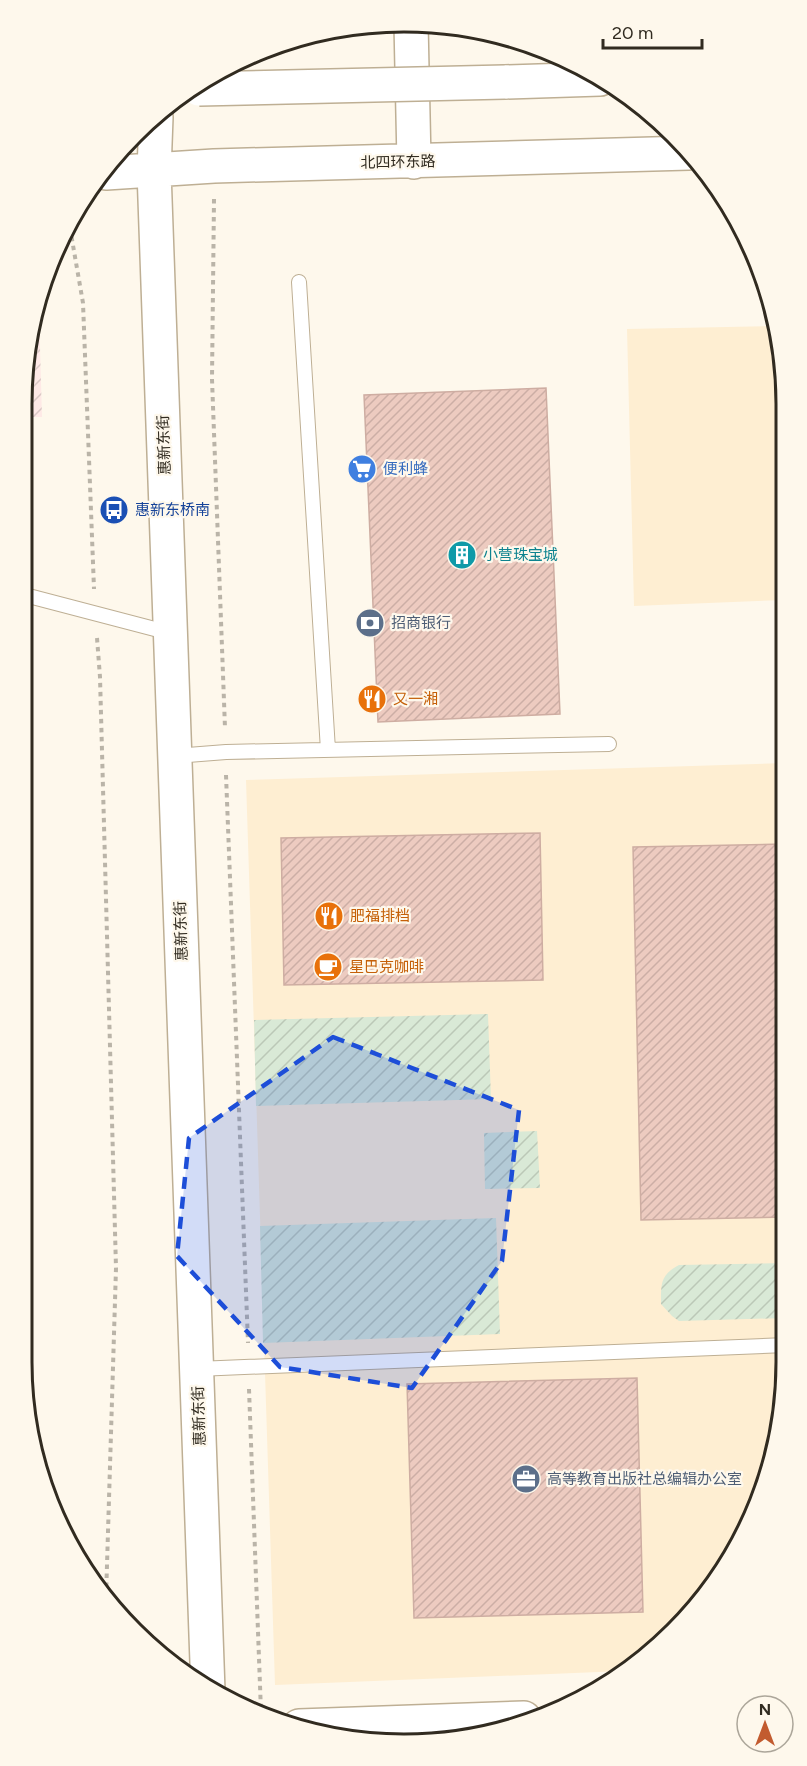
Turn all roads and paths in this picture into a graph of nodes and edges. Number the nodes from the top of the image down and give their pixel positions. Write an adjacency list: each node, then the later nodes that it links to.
1 (411, 32): 7 (main road)
2 (587, 79): 3 (main road, bridge)
3 (205, 89)
4 (165, 118): 9 (main road)
5 (156, 126): 9 (main road)
6 (679, 153): 7 (main road, 北四环东路)
7 (414, 162): 8 (main road, 北四环东路)
8 (214, 166): 9 (main road, 北四环东路); 18 (path)
9 (154, 171): 10 (main road, 北四环东路); 15 (main road, 惠新东街)
10 (112, 173)
11 (71, 236): 14 (path)
12 (299, 282): 17 (lane)
13 (31, 597): 14 (lane)
14 (95, 614): 15 (lane); 23 (path)
15 (171, 634): 19 (main road, 惠新东街)
16 (609, 744): 17 (lane)
17 (328, 750): 18 (lane)
18 (225, 752): 19 (lane); 21 (path)
19 (175, 756): 22 (main road, 惠新东街)
20 (776, 1345): 21 (lane)
21 (248, 1366): 22 (lane); 25 (path)
22 (197, 1368): 24 (main road, 惠新东街)
23 (106, 1587)
24 (208, 1679)
25 (261, 1706)
26 (512, 1718): 27 (main road)
27 (322, 1725)

